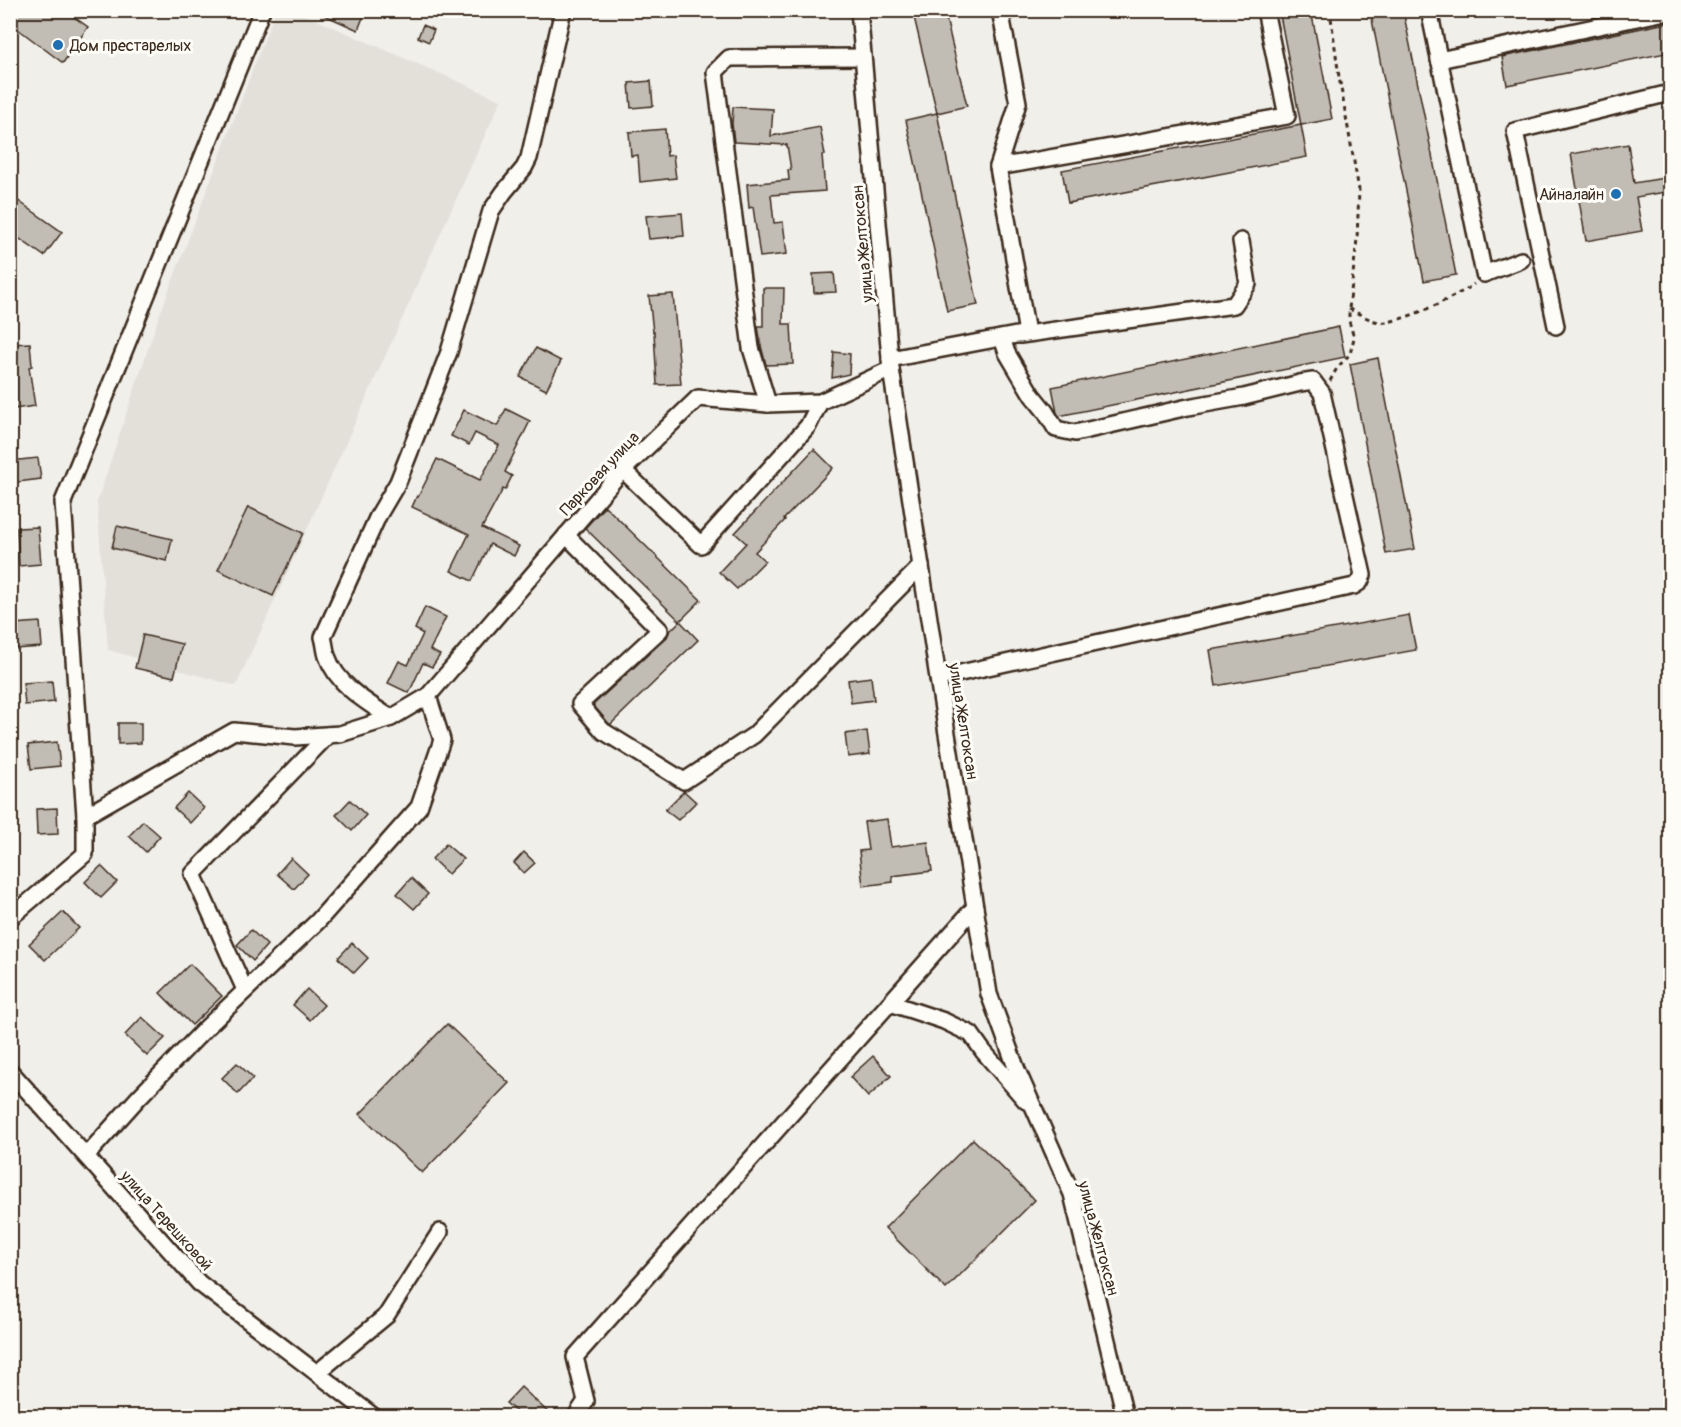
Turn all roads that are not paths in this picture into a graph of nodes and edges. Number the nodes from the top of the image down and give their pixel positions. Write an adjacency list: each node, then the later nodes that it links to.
1 (262, 10): 26 (street)
2 (563, 10): 24 (street)
3 (859, 10): 8 (street, улица Желтоксан)
4 (1000, 10): 11 (street)
5 (1265, 10): 11 (street)
6 (1429, 10): 9 (street)
7 (1671, 11): 9 (street)
8 (863, 57): 16 (street, улица Желтоксан); 18 (street)
9 (1439, 60): 13 (street)
10 (1671, 93): 14 (street)
11 (998, 167): 15 (street)
12 (1241, 241): 15 (street, Парковая улица)
13 (1521, 260)
14 (1556, 326)
15 (1008, 337): 16 (street, Парковая улица); 22 (street)
16 (891, 364): 17 (street, Парковая улица); 21 (street, улица Желтоксан)
17 (820, 402): 18 (street, Парковая улица); 19 (street)
18 (768, 404): 19 (street, Парковая улица)
19 (623, 470): 20 (street, Парковая улица)
20 (566, 536): 21 (street); 23 (street, Парковая улица)
21 (921, 567): 22 (street, улица Желтоксан)
22 (938, 678): 27 (street, улица Желтоксан)
23 (428, 696): 24 (street, Парковая улица); 29 (street)
24 (390, 718): 25 (street, Парковая улица)
25 (328, 735): 26 (street, Парковая улица); 29 (street)
26 (84, 816): 28 (street)
27 (975, 907): 30 (street); 32 (street, улица Желтоксан)
28 (10, 918)
29 (245, 990): 33 (street)
30 (890, 1003): 32 (street); 37 (street)
31 (10, 1071): 33 (street, улица Терешковой)
32 (1035, 1112): 38 (street, улица Желтоксан)
33 (86, 1156): 35 (street, улица Терешковой)
34 (440, 1232): 35 (street)
35 (316, 1373): 36 (street, улица Терешковой)
36 (374, 1416)
37 (576, 1416)
38 (1125, 1416)

